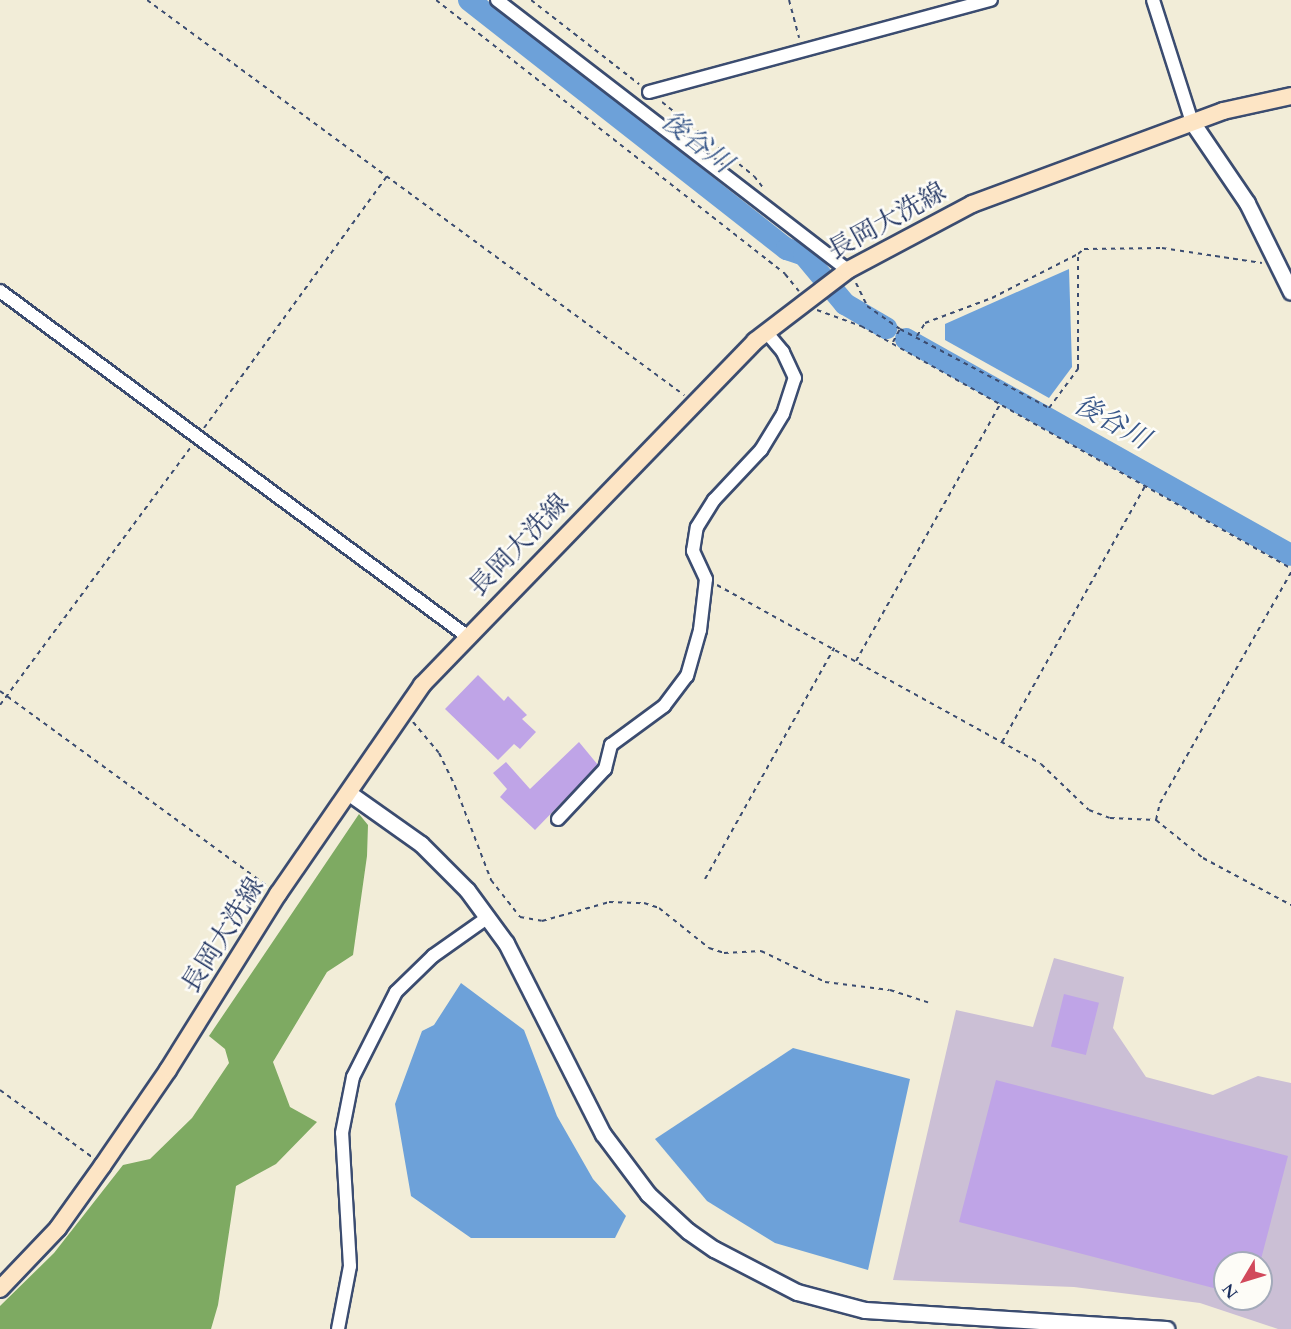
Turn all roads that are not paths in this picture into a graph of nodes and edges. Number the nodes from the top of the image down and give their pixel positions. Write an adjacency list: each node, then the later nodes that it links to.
1 (497, 0): 7 (street)
2 (991, 0): 4 (street)
3 (1153, 0): 6 (street)
4 (649, 92)
5 (1291, 96): 6 (main road, 長岡大洗線)
6 (1192, 122): 7 (main road, 長岡大洗線); 9 (street)
7 (845, 272): 10 (main road, 長岡大洗線)
8 (0, 291): 11 (street)
9 (1291, 292)
10 (766, 332): 11 (main road, 長岡大洗線); 13 (street)
11 (467, 636): 12 (main road, 長岡大洗線)
12 (349, 794): 14 (street); 15 (main road, 長岡大洗線)
13 (558, 819)
14 (488, 917): 16 (street); 17 (street)
15 (0, 1289)
16 (338, 1329)
17 (1166, 1329)

